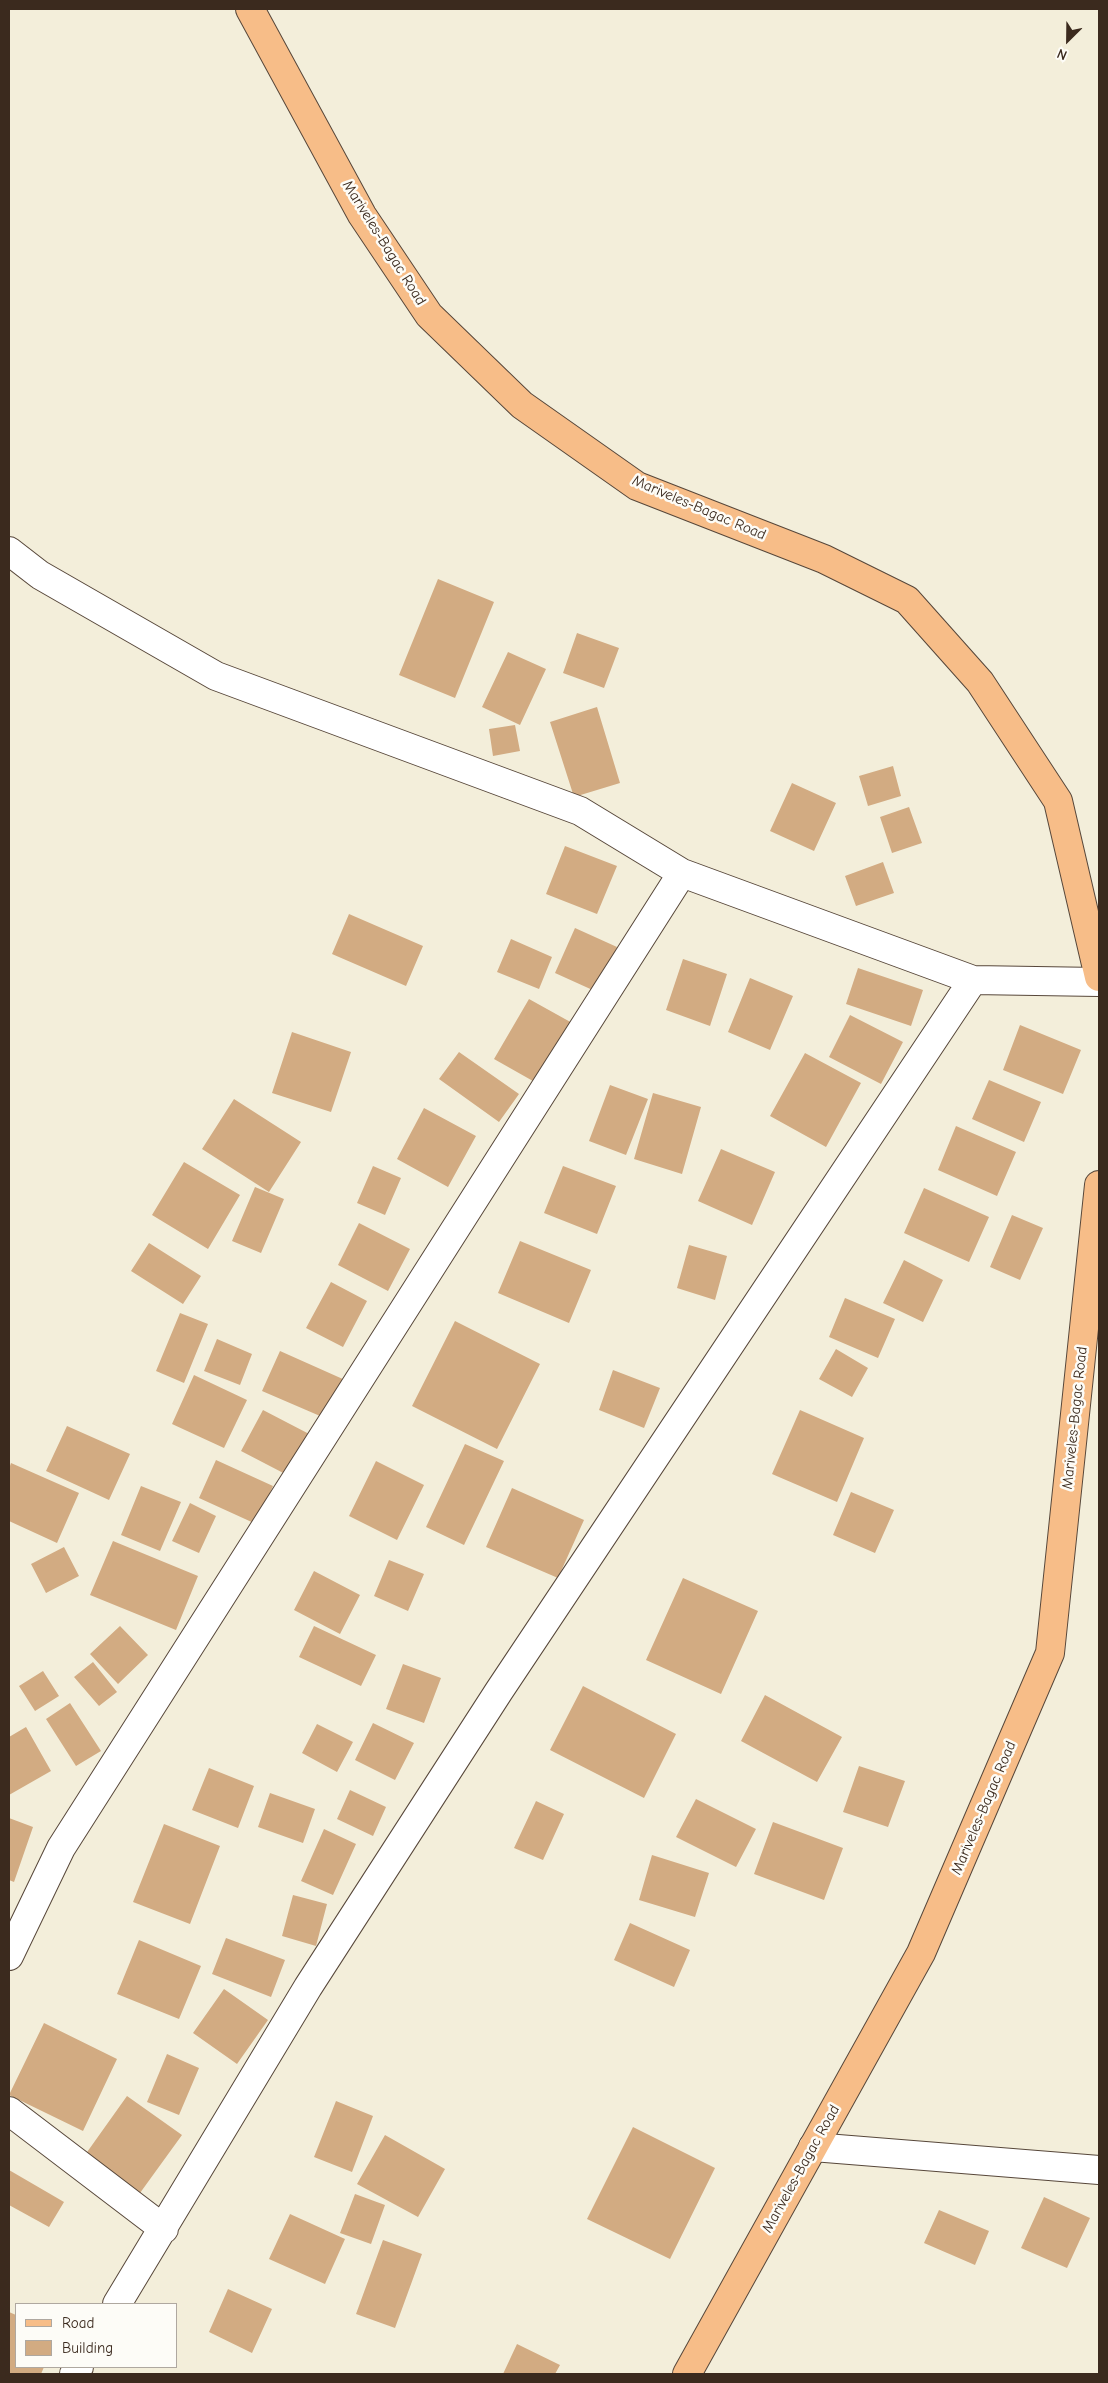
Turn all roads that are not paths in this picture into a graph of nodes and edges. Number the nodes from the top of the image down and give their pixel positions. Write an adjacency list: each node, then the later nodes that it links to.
1 (250, 9): 4 (main road, Mariveles-Bagac Road)
2 (9, 551): 3 (street)
3 (682, 872): 5 (street); 8 (street)
4 (1099, 977)
5 (973, 980): 6 (street); 12 (street)
6 (1099, 982)
7 (1099, 1185): 10 (main road, Mariveles-Bagac Road)
8 (9, 1956)
9 (9, 2111): 12 (street)
10 (813, 2147): 11 (street); 14 (main road, Mariveles-Bagac Road)
11 (1099, 2170)
12 (164, 2229): 13 (street)
13 (118, 2303)
14 (687, 2374)

